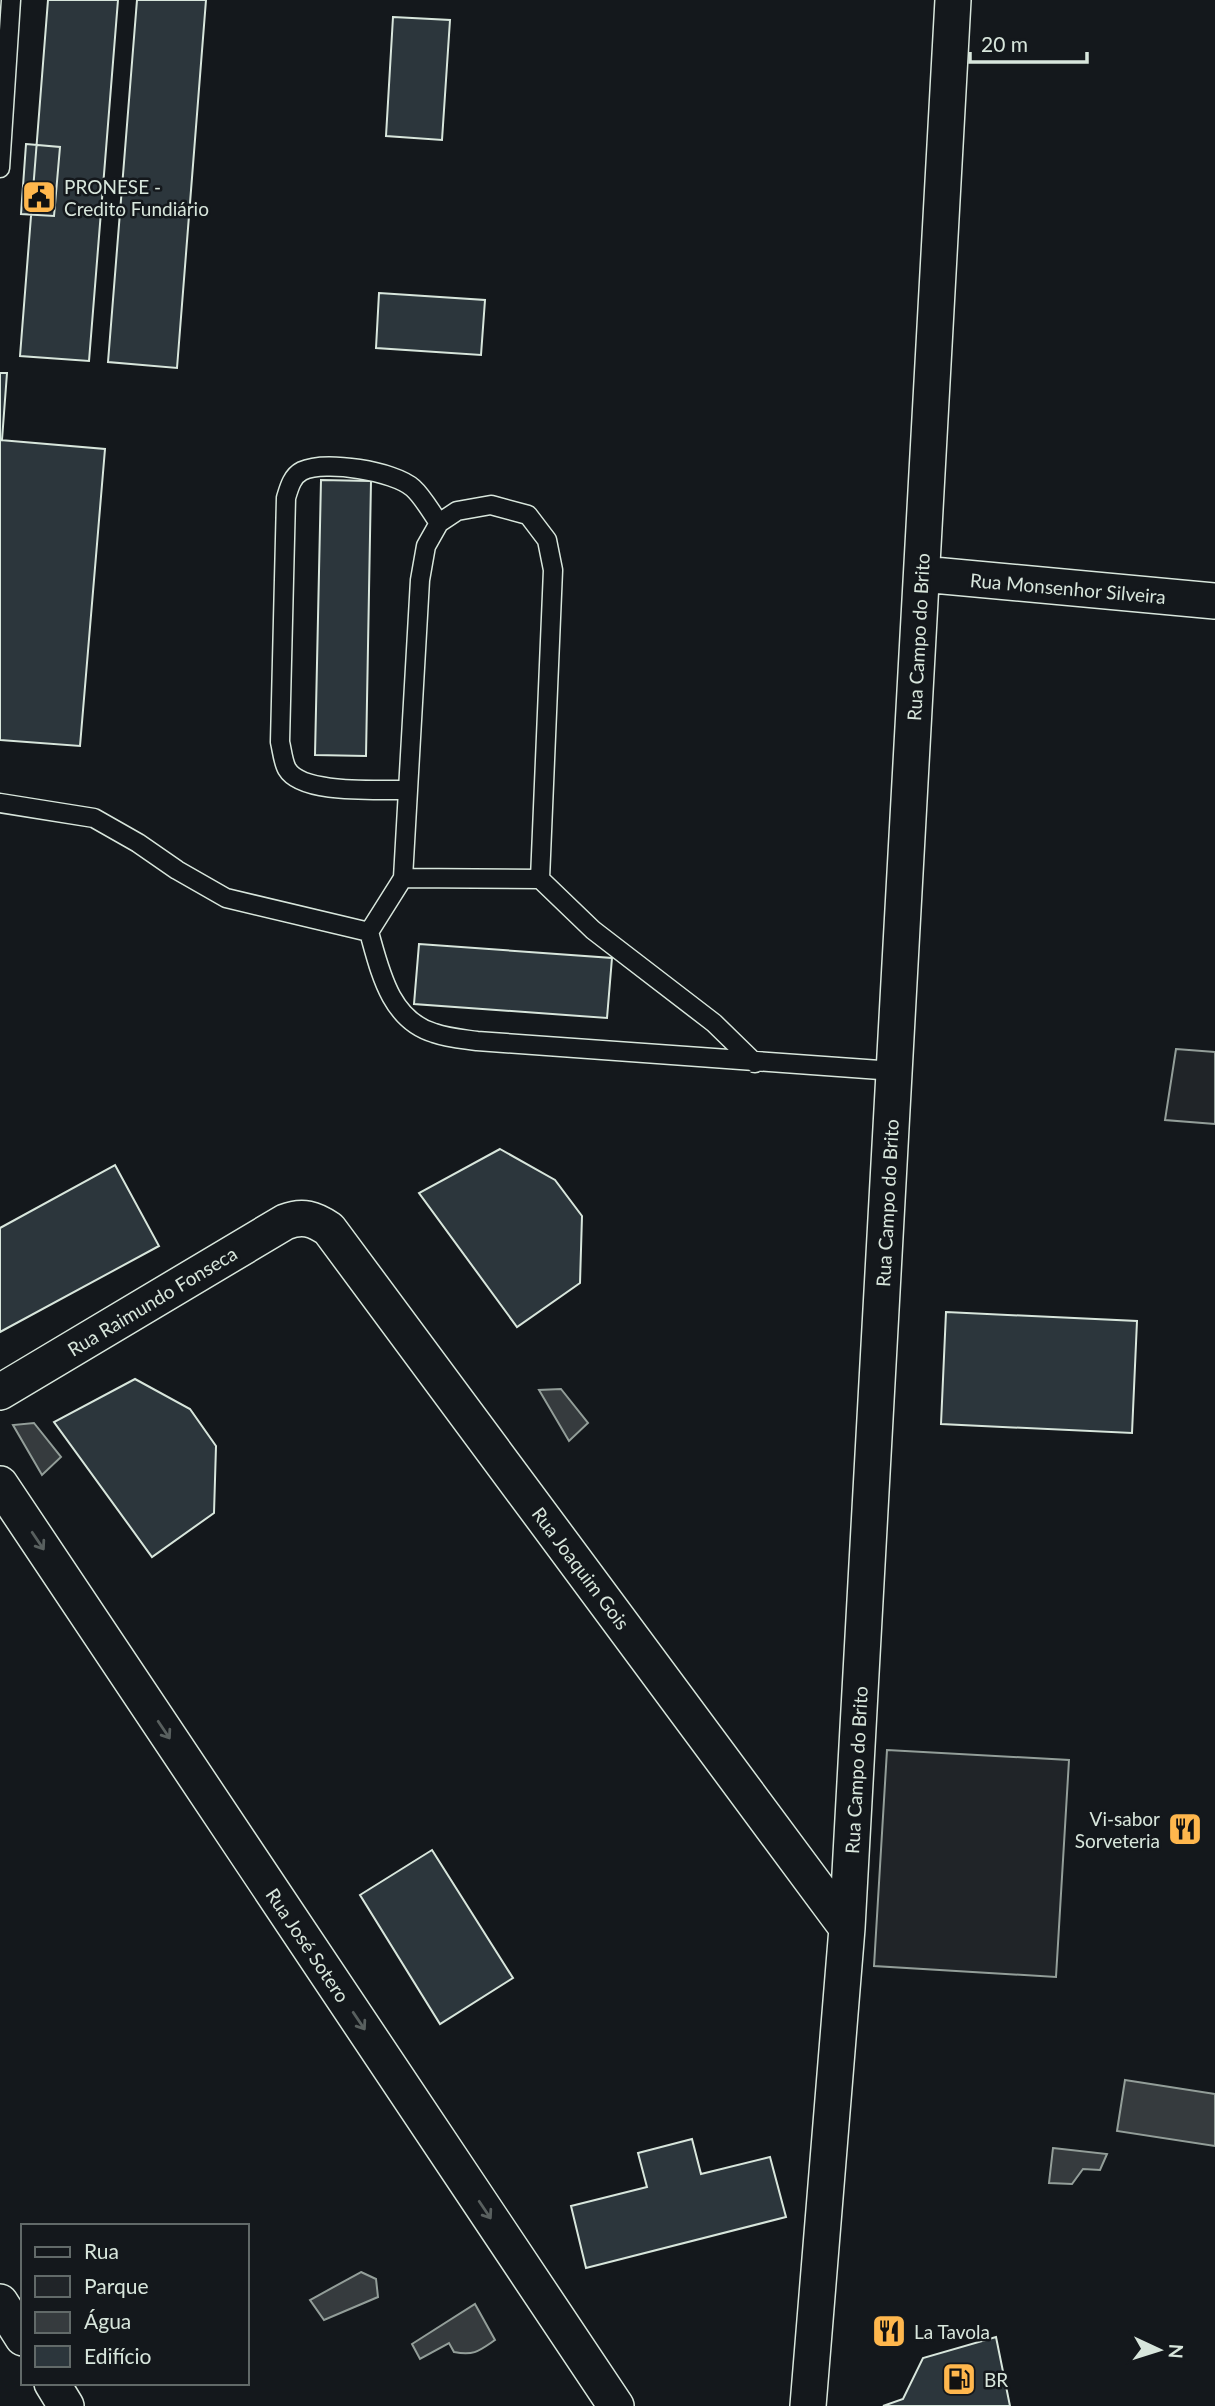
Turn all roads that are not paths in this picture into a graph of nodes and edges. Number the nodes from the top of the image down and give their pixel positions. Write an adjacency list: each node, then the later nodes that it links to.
1 (11, 0): 3 (lane)
2 (953, 0): 5 (street, Rua Campo do Brito)
3 (0, 169)
4 (439, 523): 7 (lane); 7 (lane); 10 (lane)
5 (922, 574): 6 (street, Rua Monsenhor Silveira); 13 (street, Rua Campo do Brito)
6 (1215, 601)
7 (407, 790): 9 (lane)
8 (0, 803): 11 (lane)
9 (402, 878): 10 (lane); 11 (lane)
10 (540, 878): 12 (lane)
11 (369, 932): 12 (lane)
12 (755, 1063): 13 (lane)
13 (894, 1071): 17 (street, Rua Campo do Brito)
14 (307, 1217): 15 (street, Rua Raimundo Fonseca); 17 (street, Rua Joaquim Gois)
15 (0, 1392)
16 (0, 1484): 22 (street, Rua José Sotero, one-way to 22)
17 (847, 1928): 23 (street, Rua Campo do Brito)
18 (0, 2302): 19 (street)
19 (21, 2335)
20 (52, 2385): 21 (street)
21 (66, 2406)
22 (616, 2406)
23 (808, 2406)

